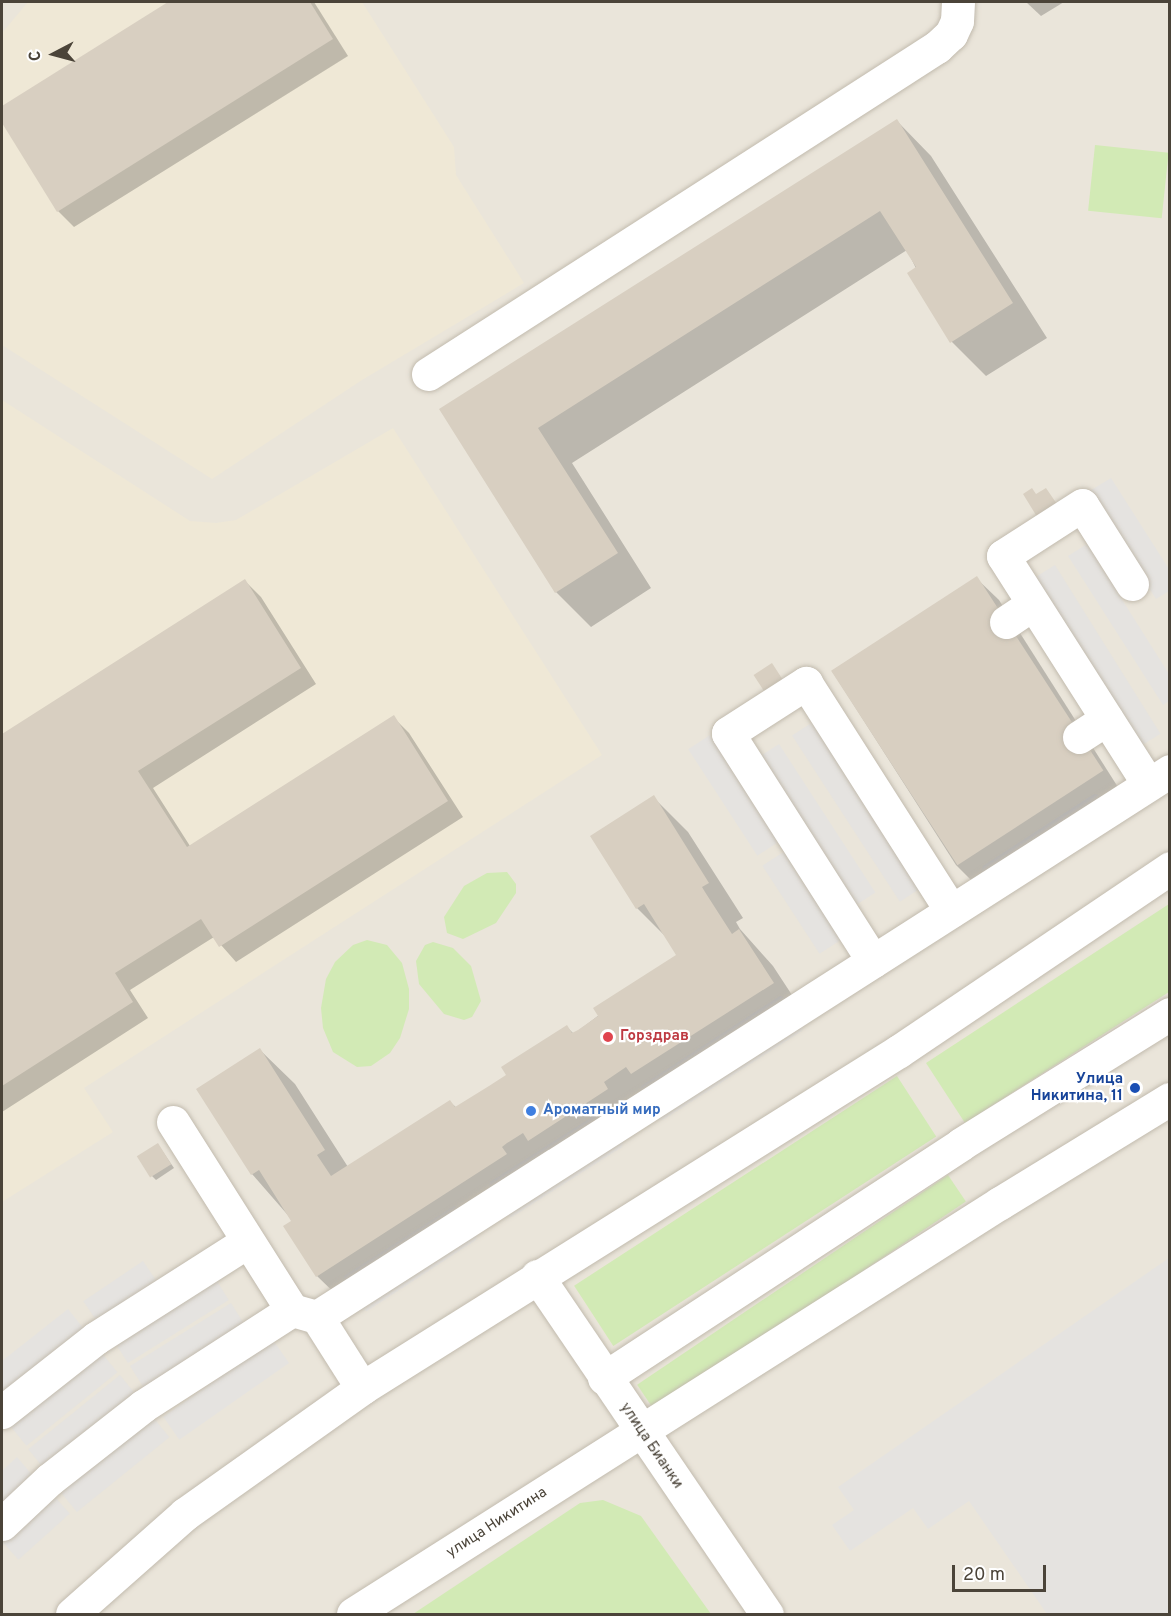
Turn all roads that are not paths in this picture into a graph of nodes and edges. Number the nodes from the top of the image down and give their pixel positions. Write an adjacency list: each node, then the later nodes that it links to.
1 (958, 2): 2 (street)
2 (428, 374)
3 (1132, 584): 4 (street)
4 (1033, 604): 5 (street); 6 (street)
5 (1006, 622)
6 (1107, 719): 7 (street); 8 (street)
7 (1079, 737)
8 (1159, 777): 10 (street)
9 (1170, 868): 16 (street)
10 (951, 911): 11 (street); 11 (street)
11 (873, 961): 17 (street)
12 (1170, 1014): 18 (street)
13 (1170, 1099): 21 (street, улица Никитина)
14 (172, 1122): 15 (street)
15 (248, 1240): 17 (street); 20 (street)
16 (537, 1276): 18 (street, улица Бианки); 19 (street)
17 (305, 1314): 19 (street); 22 (street)
18 (604, 1378): 21 (street, улица Бианки)
19 (362, 1388): 23 (street)
20 (2, 1412)
21 (642, 1431): 24 (street, улица Никитина); 25 (street, улица Бианки)
22 (2, 1524)
23 (72, 1614)
24 (353, 1614)
25 (767, 1614)

